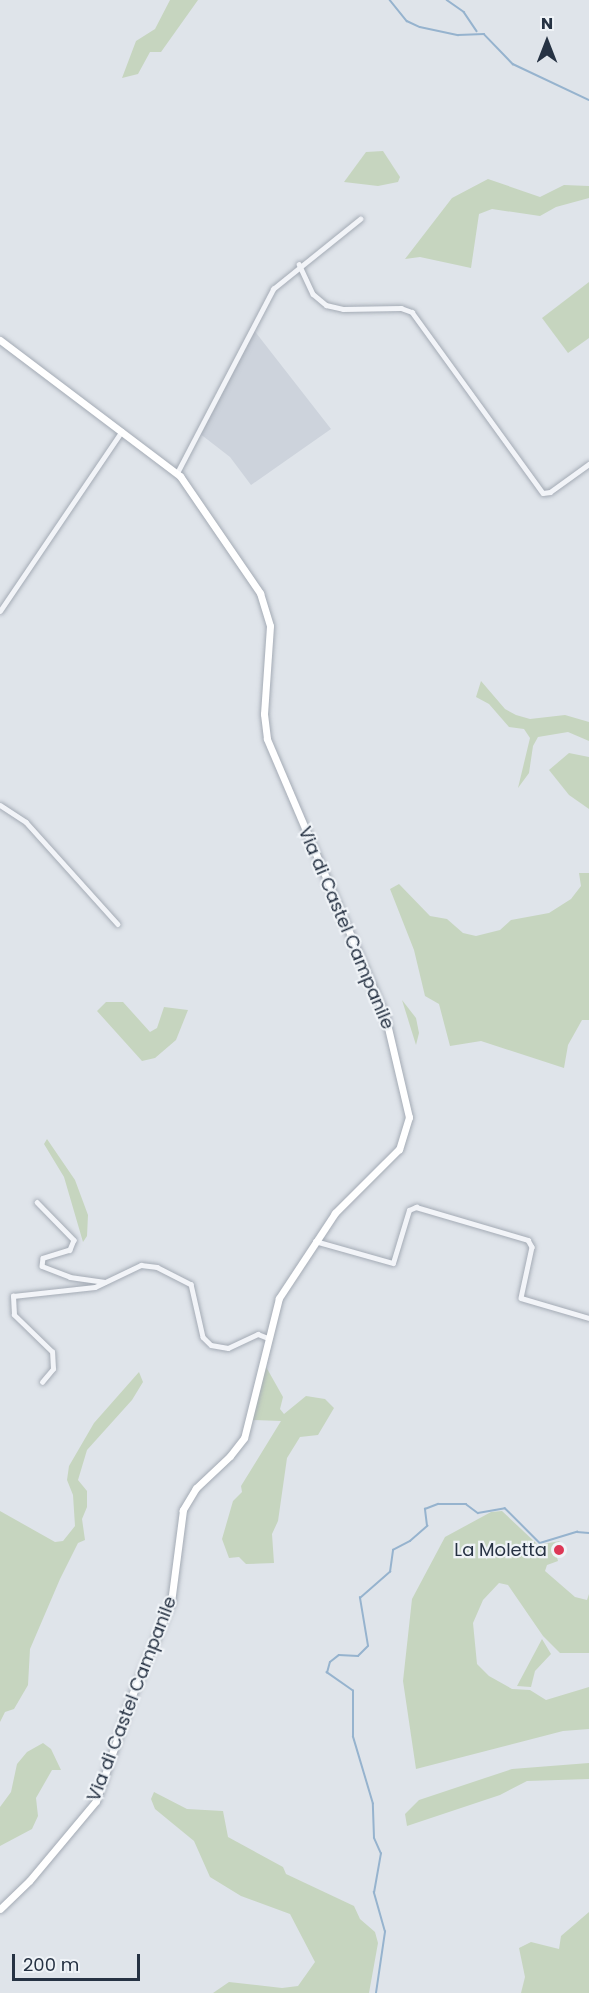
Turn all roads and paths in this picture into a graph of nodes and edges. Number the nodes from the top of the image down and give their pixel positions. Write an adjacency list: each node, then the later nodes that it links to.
1 (360, 219): 2 (street)
2 (299, 264): 5 (street); 6 (street)
3 (0, 340): 4 (street, Via di Castel Campanile)
4 (122, 431): 6 (street, Via di Castel Campanile); 7 (street)
5 (589, 464)
6 (177, 473): 11 (street, Via di Castel Campanile)
7 (0, 610)
8 (0, 805): 9 (street)
9 (118, 924)
10 (37, 1202): 12 (street)
11 (315, 1241): 13 (street); 14 (street, Via di Castel Campanile)
12 (110, 1281): 14 (street); 15 (street)
13 (589, 1318)
14 (268, 1338): 16 (street, Via di Castel Campanile)
15 (42, 1382)
16 (0, 1910)

